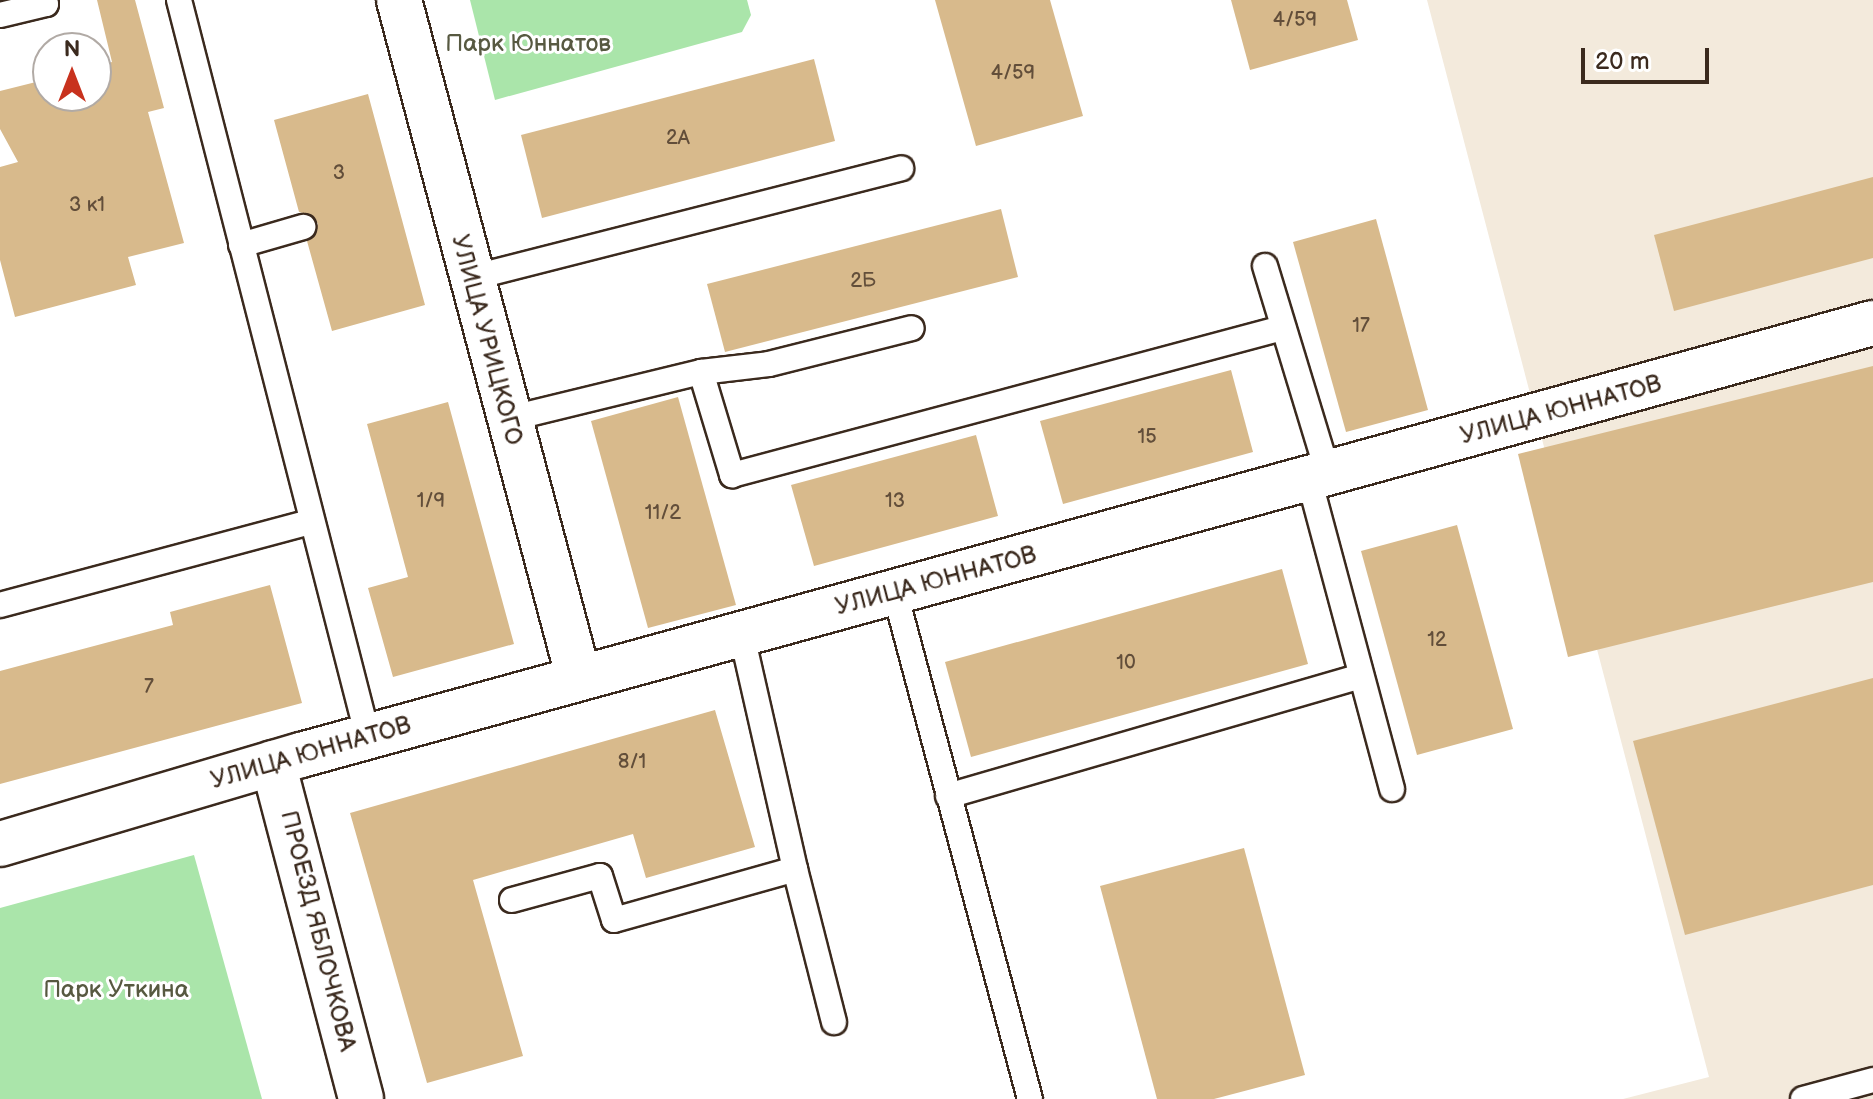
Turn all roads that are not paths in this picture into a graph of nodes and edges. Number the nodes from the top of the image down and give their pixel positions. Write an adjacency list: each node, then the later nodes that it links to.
1 (45, 0): 4 (lane)
2 (179, 0): 7 (lane)
3 (399, 0): 9 (street, УЛИЦА УРИЦКОГО)
4 (0, 15)
5 (901, 168): 9 (lane)
6 (303, 227): 7 (lane)
7 (241, 245): 16 (lane)
8 (1265, 266): 12 (lane)
9 (471, 278): 14 (street, УЛИЦА УРИЦКОГО)
10 (1873, 323): 15 (street, УЛИЦА ЮННАТОВ)
11 (912, 328): 13 (lane)
12 (1282, 328): 13 (lane); 15 (lane)
13 (701, 372): 14 (lane)
14 (508, 419): 21 (street, УЛИЦА УРИЦКОГО)
15 (1319, 476): 17 (street, УЛИЦА ЮННАТОВ); 20 (lane)
16 (310, 522): 18 (lane); 22 (lane)
17 (895, 593): 19 (street, УЛИЦА ЮННАТОВ); 25 (lane)
18 (0, 605)
19 (742, 635): 21 (street, УЛИЦА ЮННАТОВ); 27 (lane)
20 (1360, 676): 24 (lane); 25 (lane)
21 (579, 679): 22 (street, УЛИЦА ЮННАТОВ)
22 (368, 737): 23 (street, УЛИЦА ЮННАТОВ)
23 (273, 763): 26 (street, УЛИЦА ЮННАТОВ); 31 (street, ПРОЕЗД ЯБЛОЧКОВА)
24 (1392, 789)
25 (948, 796): 32 (lane)
26 (0, 844)
27 (795, 869): 28 (lane); 29 (lane)
28 (512, 900)
29 (834, 1022)
30 (1873, 1080): 33 (lane)
31 (361, 1099)
32 (1030, 1099)
33 (1803, 1099)

